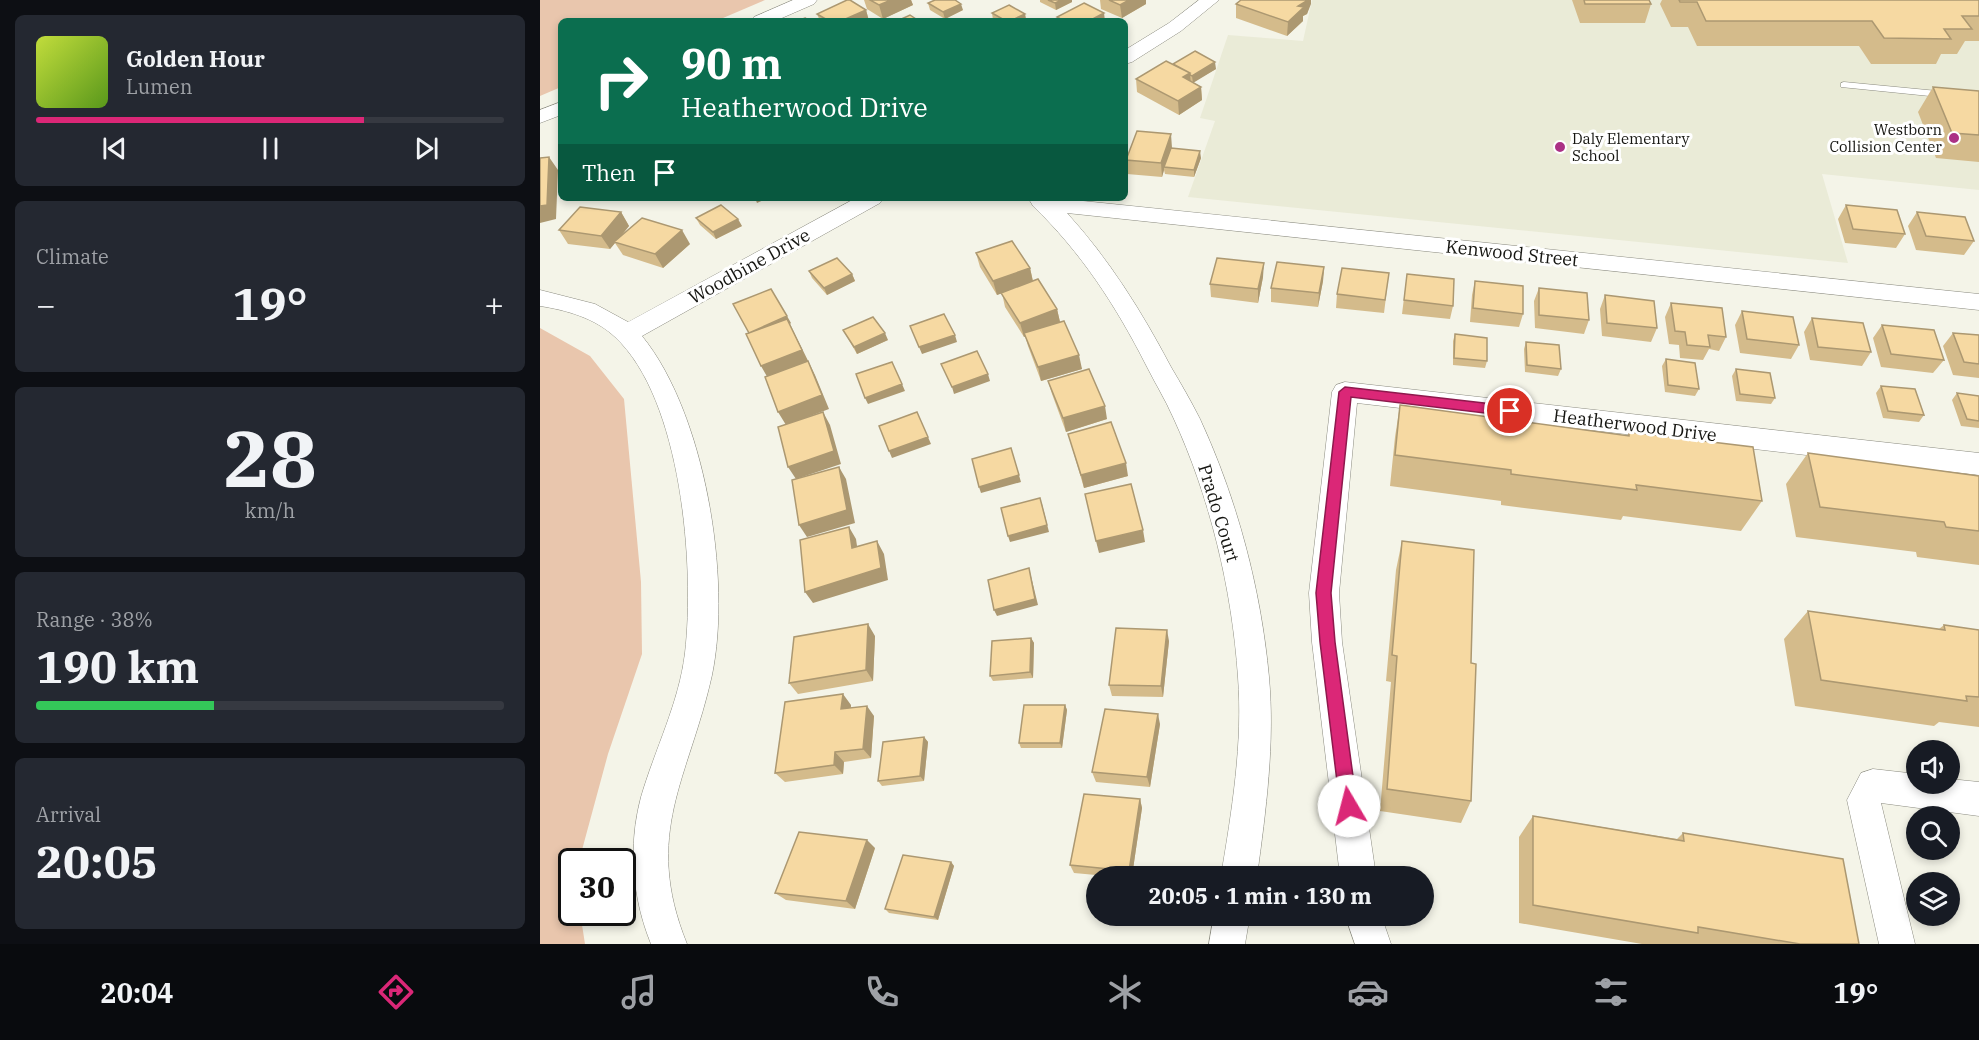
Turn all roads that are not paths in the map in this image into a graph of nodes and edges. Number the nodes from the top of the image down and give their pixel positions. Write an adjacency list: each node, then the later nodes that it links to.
1 (808, 0): 3 (street)
2 (1210, 0): 4 (street)
3 (767, 18)
4 (1128, 56)
5 (1844, 86): 6 (lane)
6 (1979, 98)
7 (558, 109): 8 (street)
8 (540, 117)
9 (867, 201): 13 (street, Woodbine Drive)
10 (1042, 201): 12 (street, Kenwood Street); 16 (street, Prado Court)
11 (540, 298): 13 (street)
12 (1979, 302)
13 (627, 334): 20 (street)
14 (1979, 464): 17 (street, Heatherwood Drive)
15 (1979, 799): 23 (street)
16 (1240, 866)
17 (1357, 866)
18 (1230, 926): 21 (street)
19 (1367, 926): 22 (street)
20 (669, 944)
21 (1227, 944)
22 (1373, 944)
23 (1897, 944)

